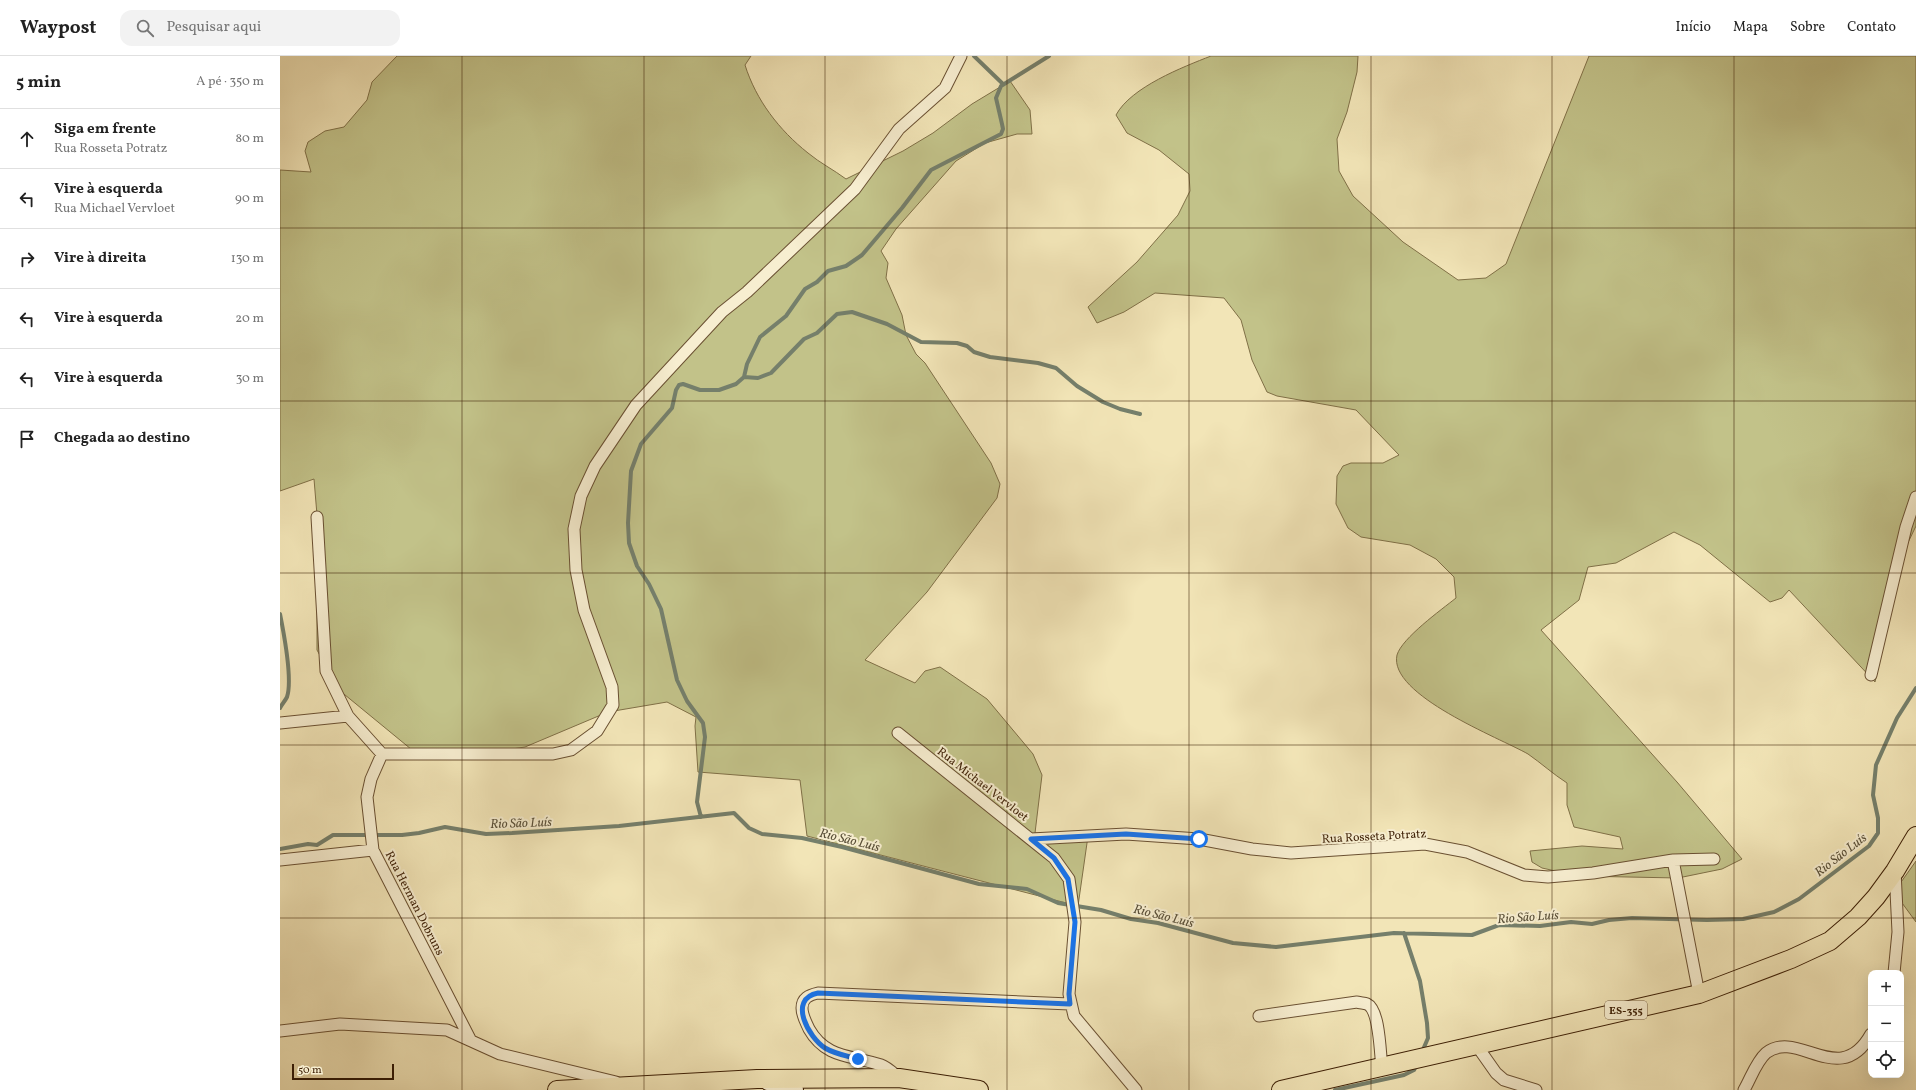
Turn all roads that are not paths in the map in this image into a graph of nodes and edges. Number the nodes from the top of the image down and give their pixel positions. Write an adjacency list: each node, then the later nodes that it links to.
1 (961, 56): 8 (street)
2 (1916, 497): 4 (street)
3 (317, 517): 5 (street)
4 (1872, 674)
5 (348, 716): 6 (street); 8 (street)
6 (280, 723)
7 (898, 733): 10 (street, Rua Michael Vervloet)
8 (382, 754): 11 (street, Rua Herman Dobruns)
9 (1916, 836): 15 (main road, ES-355)
10 (1031, 839): 14 (street, Rua Rosseta Potratz); 18 (street, Rua Michael Vervloet)
11 (373, 848): 13 (street); 21 (street, Rua Herman Dobruns)
12 (1714, 859): 14 (street, Rua Rosseta Potratz)
13 (280, 860)
14 (1673, 860): 17 (street)
15 (1895, 871): 16 (street); 17 (main road, ES-355)
16 (1894, 970)
17 (1699, 994): 23 (main road, ES-355)
18 (1070, 1004): 25 (street); 31 (street, Rua Michael Vervloet)
19 (1260, 1016): 24 (street)
20 (280, 1031): 21 (street)
21 (470, 1039): 27 (street)
22 (1868, 1039): 34 (street)
23 (1477, 1046): 24 (main road, ES-355); 33 (street)
24 (1382, 1068): 32 (main road, ES-355)
25 (899, 1078): 26 (main road); 30 (main road)
26 (757, 1079): 27 (main road); 29 (street)
27 (630, 1085): 28 (main road)
28 (557, 1090)
29 (795, 1090)
30 (979, 1090)
31 (1136, 1090)
32 (1281, 1090)
33 (1536, 1090)
34 (1744, 1090)

